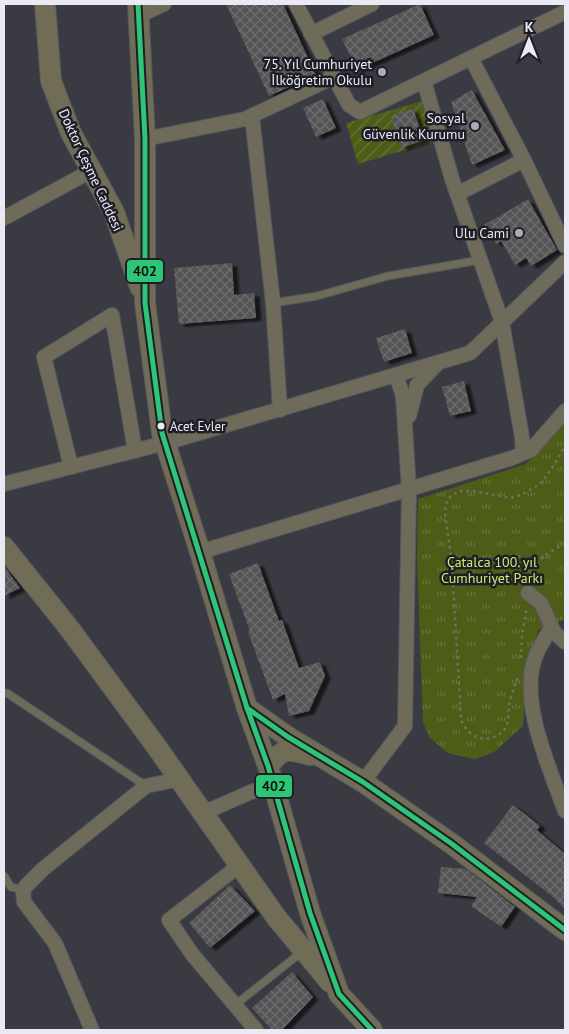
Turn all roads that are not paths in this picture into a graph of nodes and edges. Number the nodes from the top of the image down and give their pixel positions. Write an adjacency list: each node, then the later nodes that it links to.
1 (46, 4): 14 (street, Doktor Çeşme Caddesi)
2 (164, 4): 5 (street)
3 (296, 4): 7 (street)
4 (372, 4): 7 (street)
5 (138, 10): 12 (street)
6 (565, 12): 8 (street)
7 (312, 34): 9 (street)
8 (471, 58): 10 (street); 13 (street)
9 (334, 77): 10 (street); 11 (street)
10 (424, 81): 15 (street)
11 (252, 116): 12 (street); 21 (street)
12 (145, 138): 20 (street)
13 (524, 160): 15 (street); 17 (street)
14 (91, 171): 16 (street); 20 (street, Doktor Çeşme Caddesi)
15 (457, 194): 18 (street)
16 (4, 218)
17 (565, 246)
18 (480, 260): 21 (lane); 22 (street)
19 (565, 262): 22 (street)
20 (146, 303): 28 (street)
21 (273, 303): 25 (street)
22 (502, 322): 23 (street); 30 (street)
23 (438, 363): 24 (street); 27 (street)
24 (396, 375): 25 (street); 27 (street)
25 (280, 410): 28 (street)
26 (565, 411): 30 (street)
27 (405, 432): 33 (street)
28 (165, 443): 29 (street); 35 (street)
29 (135, 451): 31 (street); 31 (street)
30 (523, 453): 33 (street)
31 (71, 467): 32 (street)
32 (4, 484)
33 (409, 489): 35 (street); 44 (street)
34 (4, 547): 43 (street)
35 (200, 552): 40 (street)
36 (528, 594): 37 (street)
37 (551, 628): 38 (street); 46 (street)
38 (565, 642)
39 (7, 693): 45 (lane)
40 (246, 708): 41 (street); 42 (street)
41 (320, 757): 42 (street); 44 (street)
42 (271, 776): 47 (street); 53 (street)
43 (180, 779): 45 (street); 47 (street)
44 (363, 782): 51 (street)
45 (146, 786): 50 (street)
46 (565, 811)
47 (203, 813): 48 (street)
48 (240, 865): 52 (street); 54 (street)
49 (4, 876): 50 (lane)
50 (23, 890): 55 (street)
51 (565, 930)
52 (304, 951): 53 (street); 54 (lane)
53 (339, 994): 57 (street)
54 (235, 1005): 56 (street)
55 (92, 1030)
56 (256, 1030)
57 (372, 1030)

